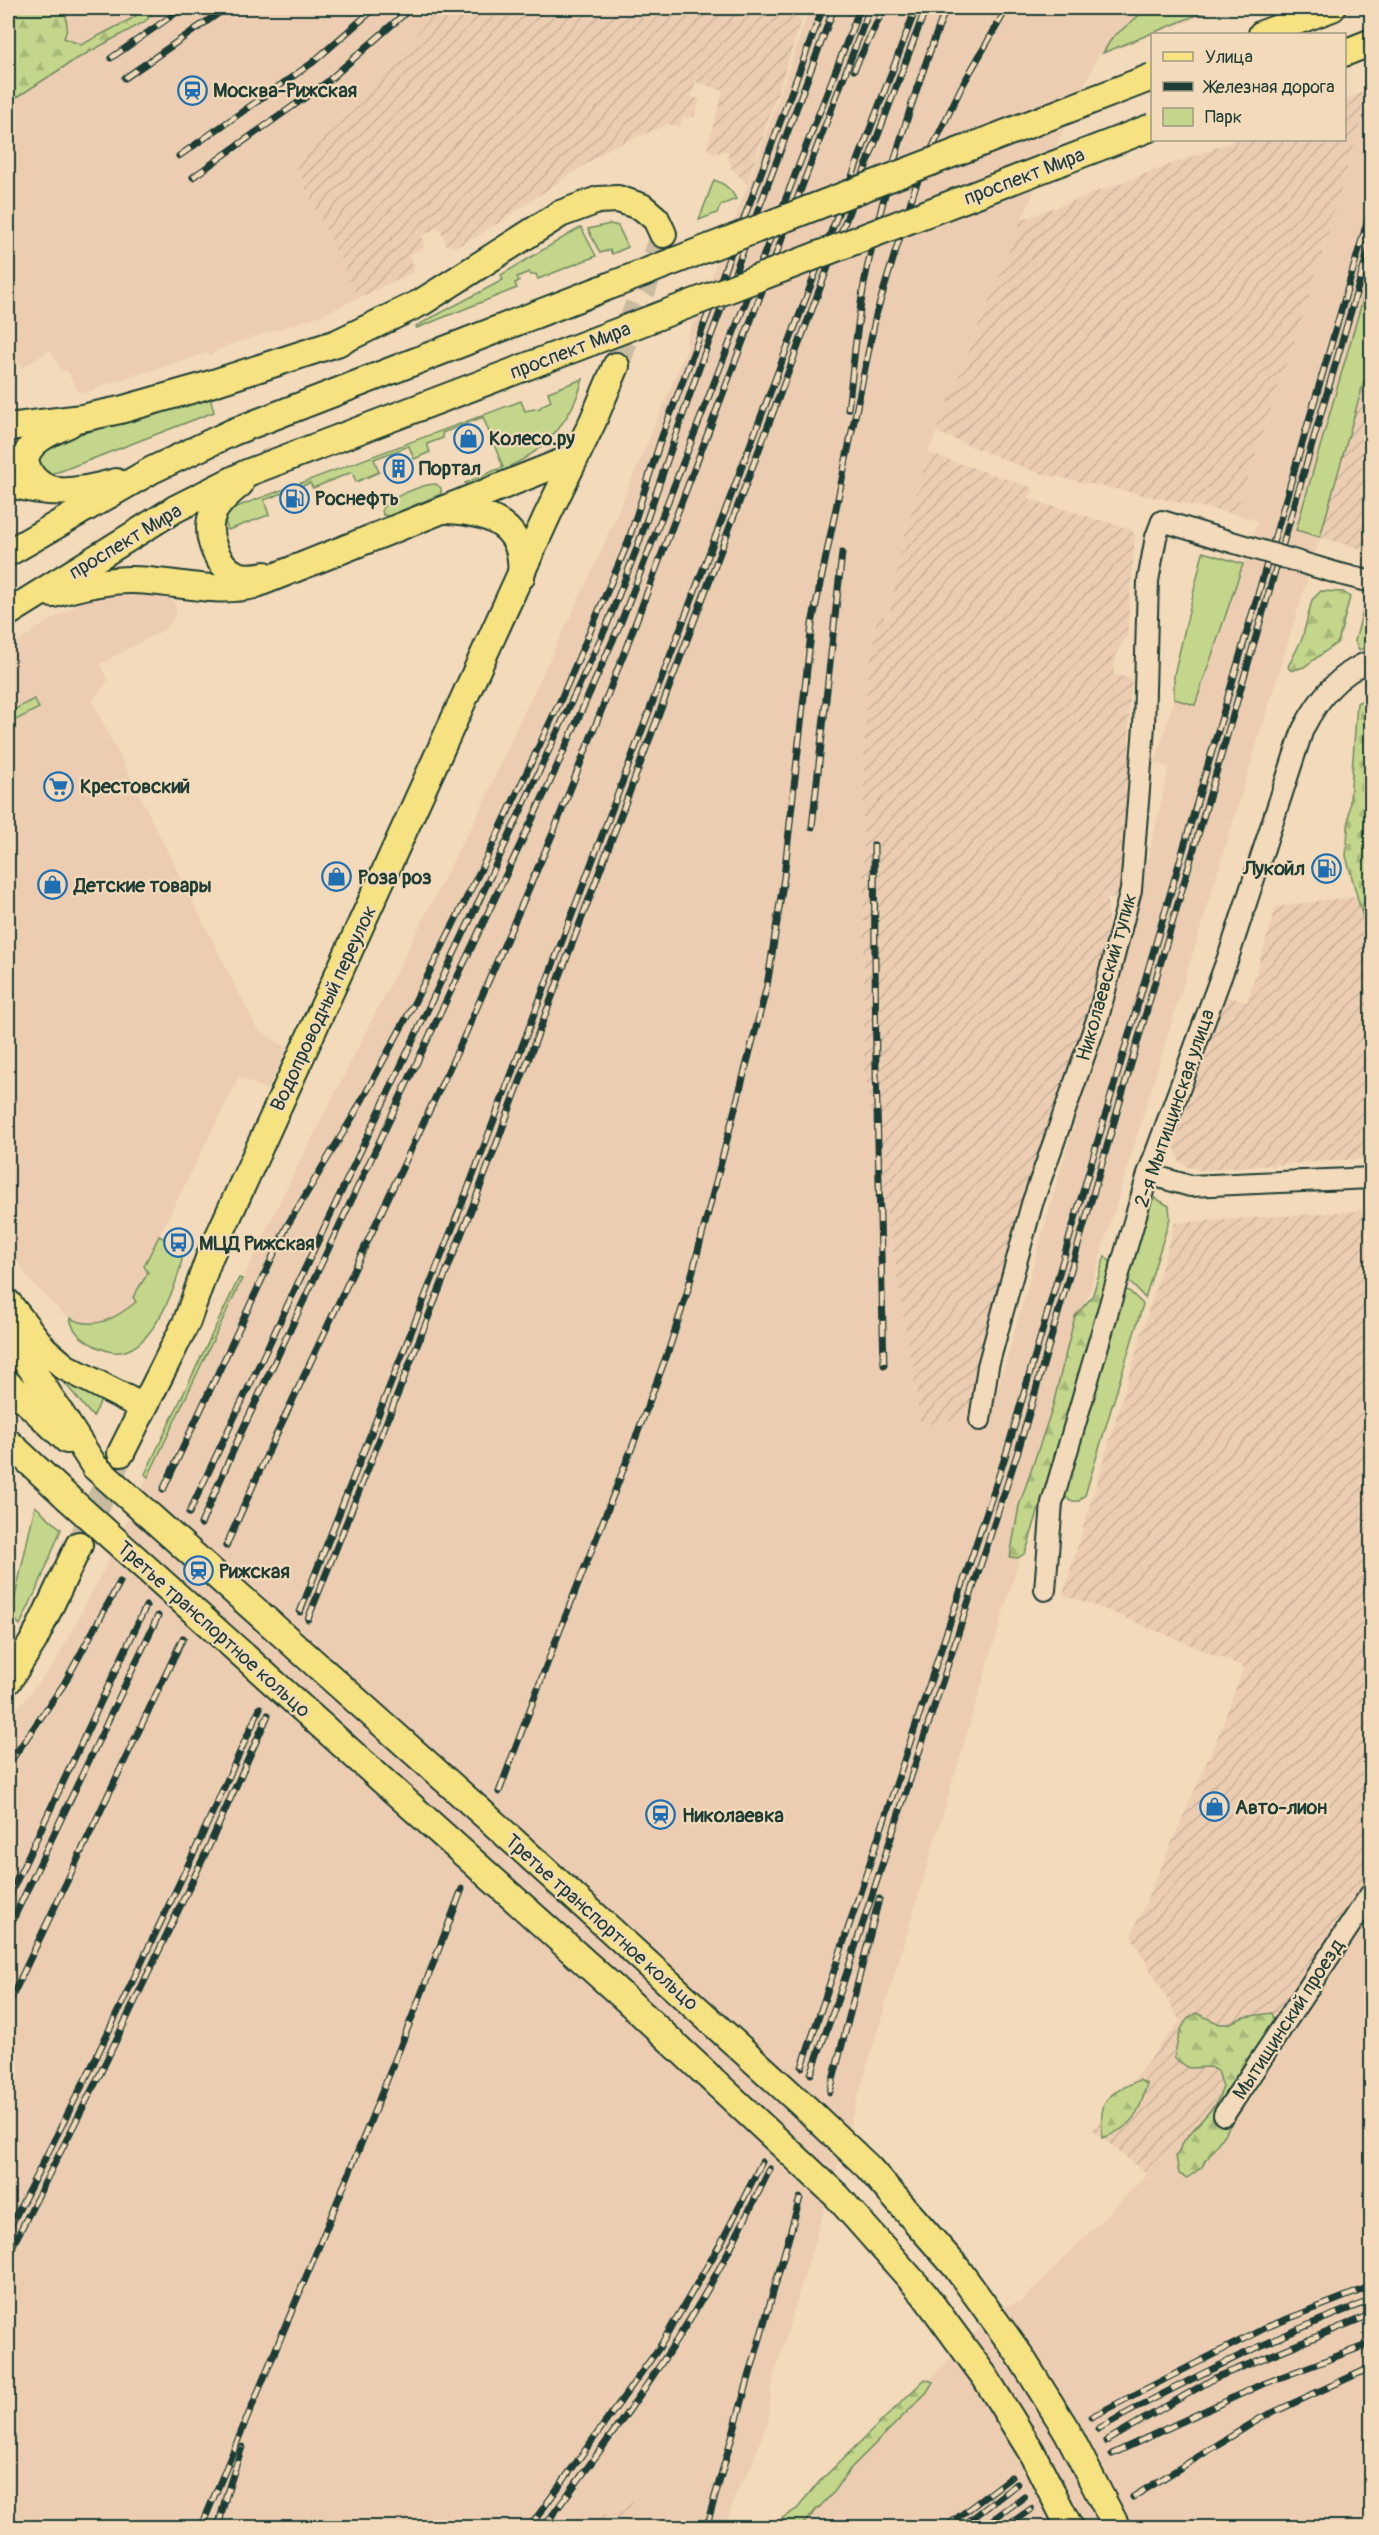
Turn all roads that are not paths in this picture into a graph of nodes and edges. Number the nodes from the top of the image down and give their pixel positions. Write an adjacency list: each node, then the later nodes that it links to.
1 (1332, 8): 2 (main road)
2 (1265, 33)
3 (1371, 42): 4 (main road)
4 (1346, 52)
5 (1151, 77): 13 (main road, bridge)
6 (1151, 127): 12 (main road, проспект Мира, bridge)
7 (663, 234): 9 (main road)
8 (616, 366): 11 (main road, Водопроводный переулок)
9 (82, 418): 10 (main road); 15 (main road)
10 (8, 427)
11 (575, 457): 16 (main road); 19 (main road, Водопроводный переулок)
12 (269, 464): 18 (main road); 21 (main road, проспект Мира)
13 (152, 470): 15 (main road); 17 (main road)
14 (8, 483): 15 (main road)
15 (70, 491)
16 (444, 510): 18 (main road); 19 (main road)
17 (8, 553)
18 (294, 569): 21 (main road)
19 (520, 578): 28 (main road, Водопроводный переулок)
20 (1371, 582): 29 (street, Николаевский тупик, bridge)
21 (8, 613)
22 (1371, 660): 23 (street, 2-я Мытищинская улица)
23 (1148, 1174): 24 (street); 34 (street, 2-я Мытищинская улица)
24 (1371, 1178)
25 (8, 1303): 28 (main road)
26 (8, 1338): 32 (main road)
27 (8, 1383): 32 (main road, Третье транспортное кольцо)
28 (143, 1407): 31 (main road, Водопроводный переулок)
29 (980, 1420)
30 (10, 1446): 38 (main road, Третье транспортное кольцо, bridge)
31 (121, 1453)
32 (95, 1467): 39 (main road, Третье транспортное кольцо, bridge)
33 (79, 1545): 35 (main road)
34 (1045, 1590)
35 (8, 1681)
36 (1371, 1892): 37 (street, Мытищинский проезд)
37 (1224, 2115)
38 (1070, 2528)
39 (1117, 2528)

